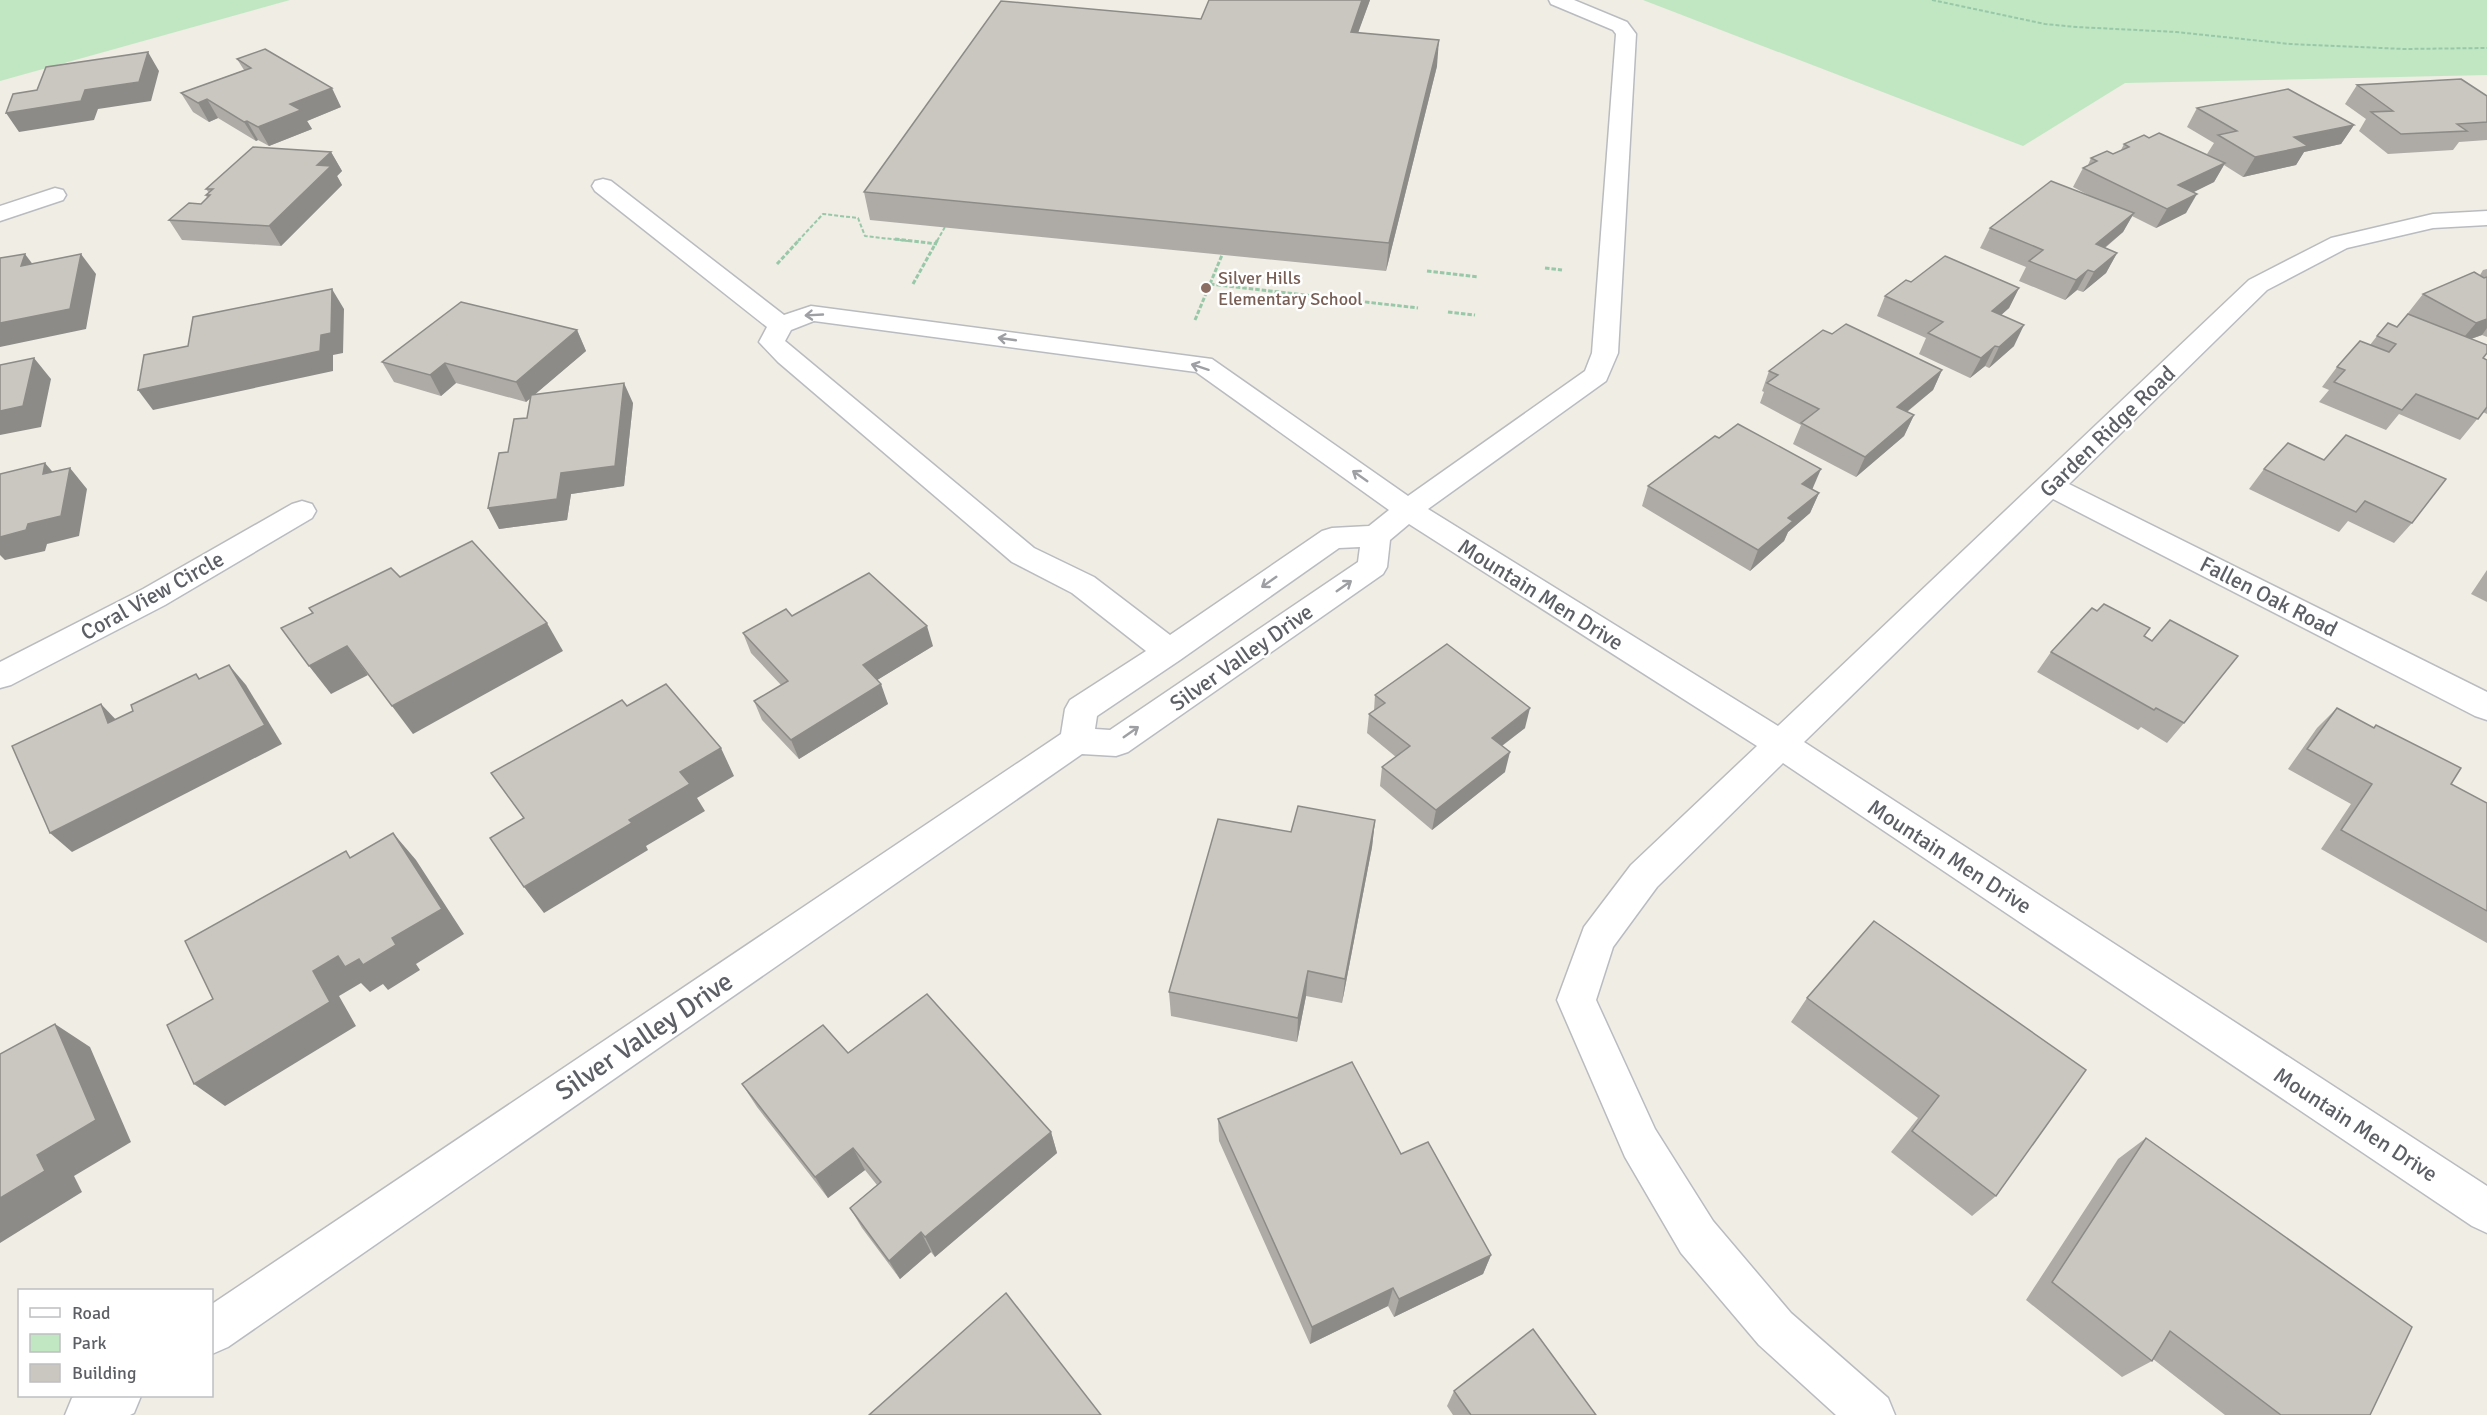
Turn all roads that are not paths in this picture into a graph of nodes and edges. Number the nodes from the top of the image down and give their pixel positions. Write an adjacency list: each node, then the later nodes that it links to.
1 (1558, 0): 8 (street)
2 (603, 186): 6 (street)
3 (55, 195): 4 (street)
4 (0, 214)
5 (2487, 218): 7 (street, Garden Ridge Road)
6 (781, 325): 8 (street, Mountain Men Drive, one-way to 6); 11 (street)
7 (2050, 486): 13 (street, Fallen Oak Road); 15 (street, Garden Ridge Road)
8 (1408, 510): 10 (street); 15 (street, Mountain Men Drive)
9 (302, 511): 12 (street, Coral View Circle)
10 (1376, 536): 11 (street, Silver Valley Drive, one-way to 11); 14 (street, Silver Valley Drive, one-way to 10)
11 (1169, 652): 14 (street, Silver Valley Drive)
12 (0, 676)
13 (2487, 707)
14 (1076, 741): 17 (street, Silver Valley Drive)
15 (1782, 745): 16 (street, Mountain Men Drive); 20 (street, Garden Ridge Road)
16 (2487, 1211)
17 (213, 1330)
18 (114, 1397): 19 (street)
19 (89, 1415)
20 (1871, 1415)

